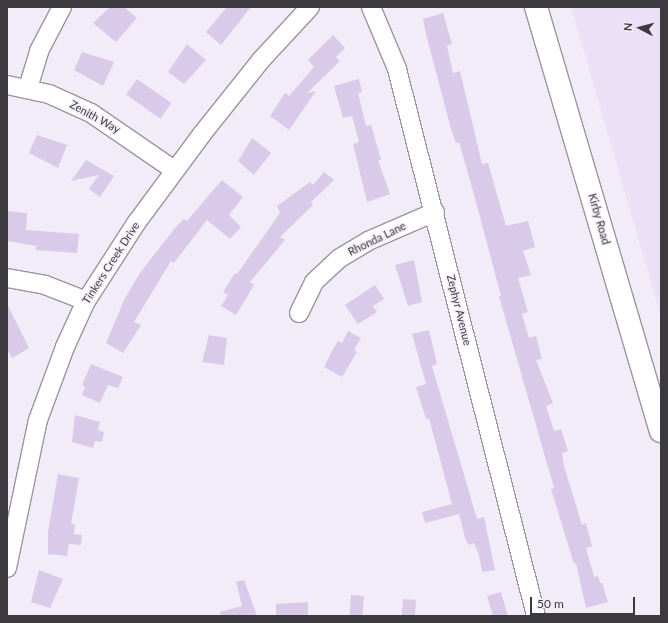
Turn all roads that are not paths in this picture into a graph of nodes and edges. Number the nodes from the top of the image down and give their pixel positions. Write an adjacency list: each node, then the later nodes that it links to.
1 (62, 7): 6 (street)
2 (310, 7): 7 (street, Tinkers Creek Drive)
3 (371, 7): 8 (street, Zephyr Avenue)
4 (536, 7): 12 (main road, Kirby Road)
5 (7, 85): 6 (street, Zenith Way)
6 (28, 88): 7 (street, Zenith Way)
7 (174, 170): 10 (street, Tinkers Creek Drive)
8 (434, 212): 11 (street, Rhonda Lane); 14 (street, Zephyr Avenue)
9 (7, 278): 10 (street)
10 (86, 301): 13 (street, Tinkers Creek Drive)
11 (299, 313)
12 (661, 431)
13 (7, 568)
14 (536, 616)

